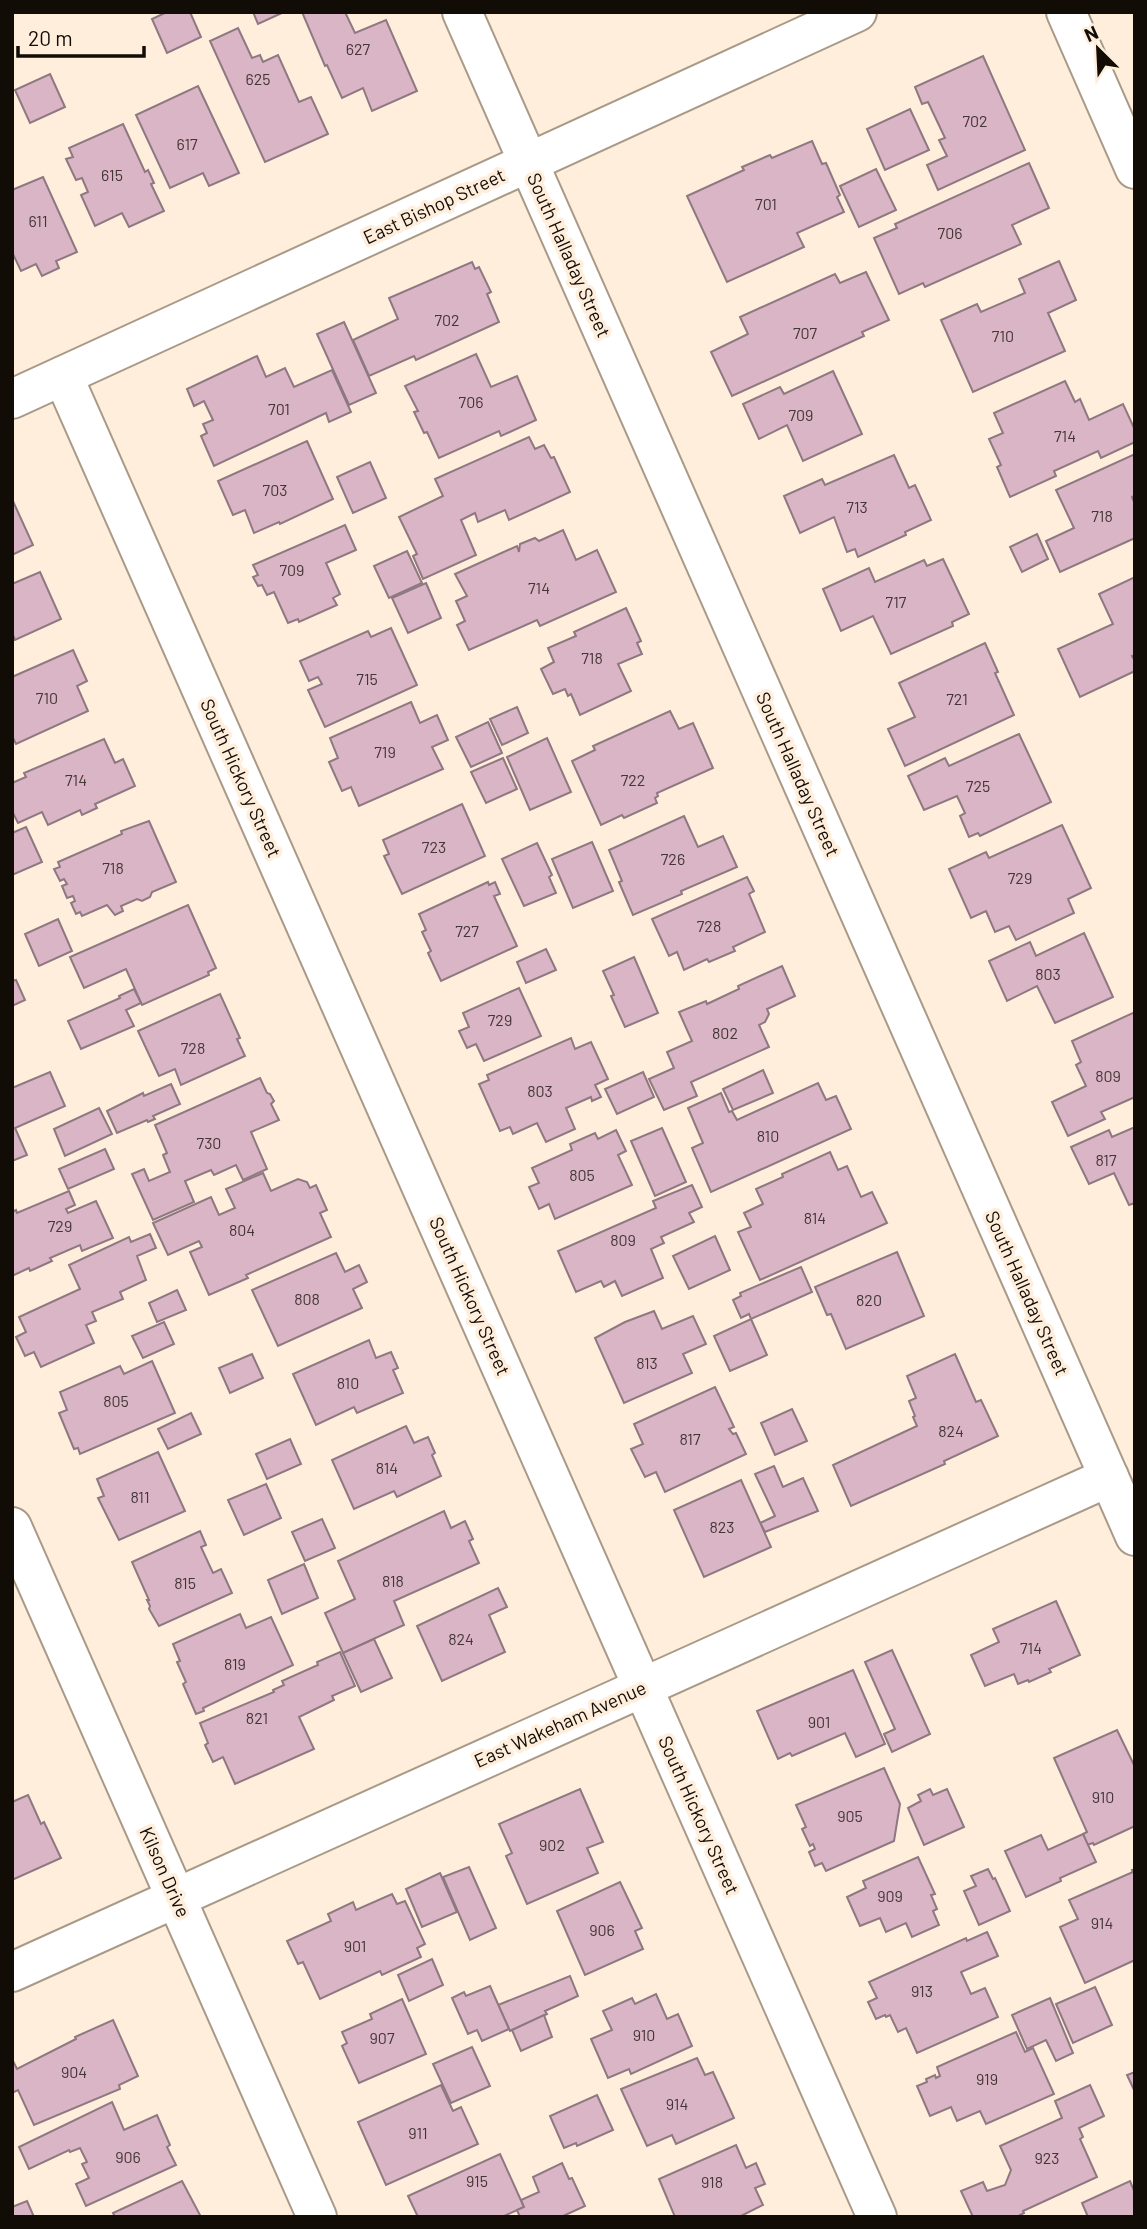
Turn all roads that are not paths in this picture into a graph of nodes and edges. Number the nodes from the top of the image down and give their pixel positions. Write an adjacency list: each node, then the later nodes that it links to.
1 (462, 12): 4 (street, South Halladay Street)
2 (857, 12): 4 (street, East Bishop Street)
3 (1066, 12): 5 (street)
4 (528, 163): 6 (street, East Bishop Street); 8 (street, South Halladay Street)
5 (1135, 169)
6 (63, 376): 7 (street, East Bishop Street); 11 (street, South Hickory Street)
7 (12, 399)
8 (1109, 1477): 10 (street, South Halladay Street); 11 (street, East Wakeham Avenue)
9 (12, 1527): 12 (street, Kilson Drive)
10 (1135, 1536)
11 (643, 1687): 12 (street, East Wakeham Avenue); 15 (street, South Hickory Street)
12 (176, 1898): 13 (street, East Wakeham Avenue); 14 (street, Kilson Drive)
13 (12, 1972)
14 (317, 2217)
15 (877, 2217)

